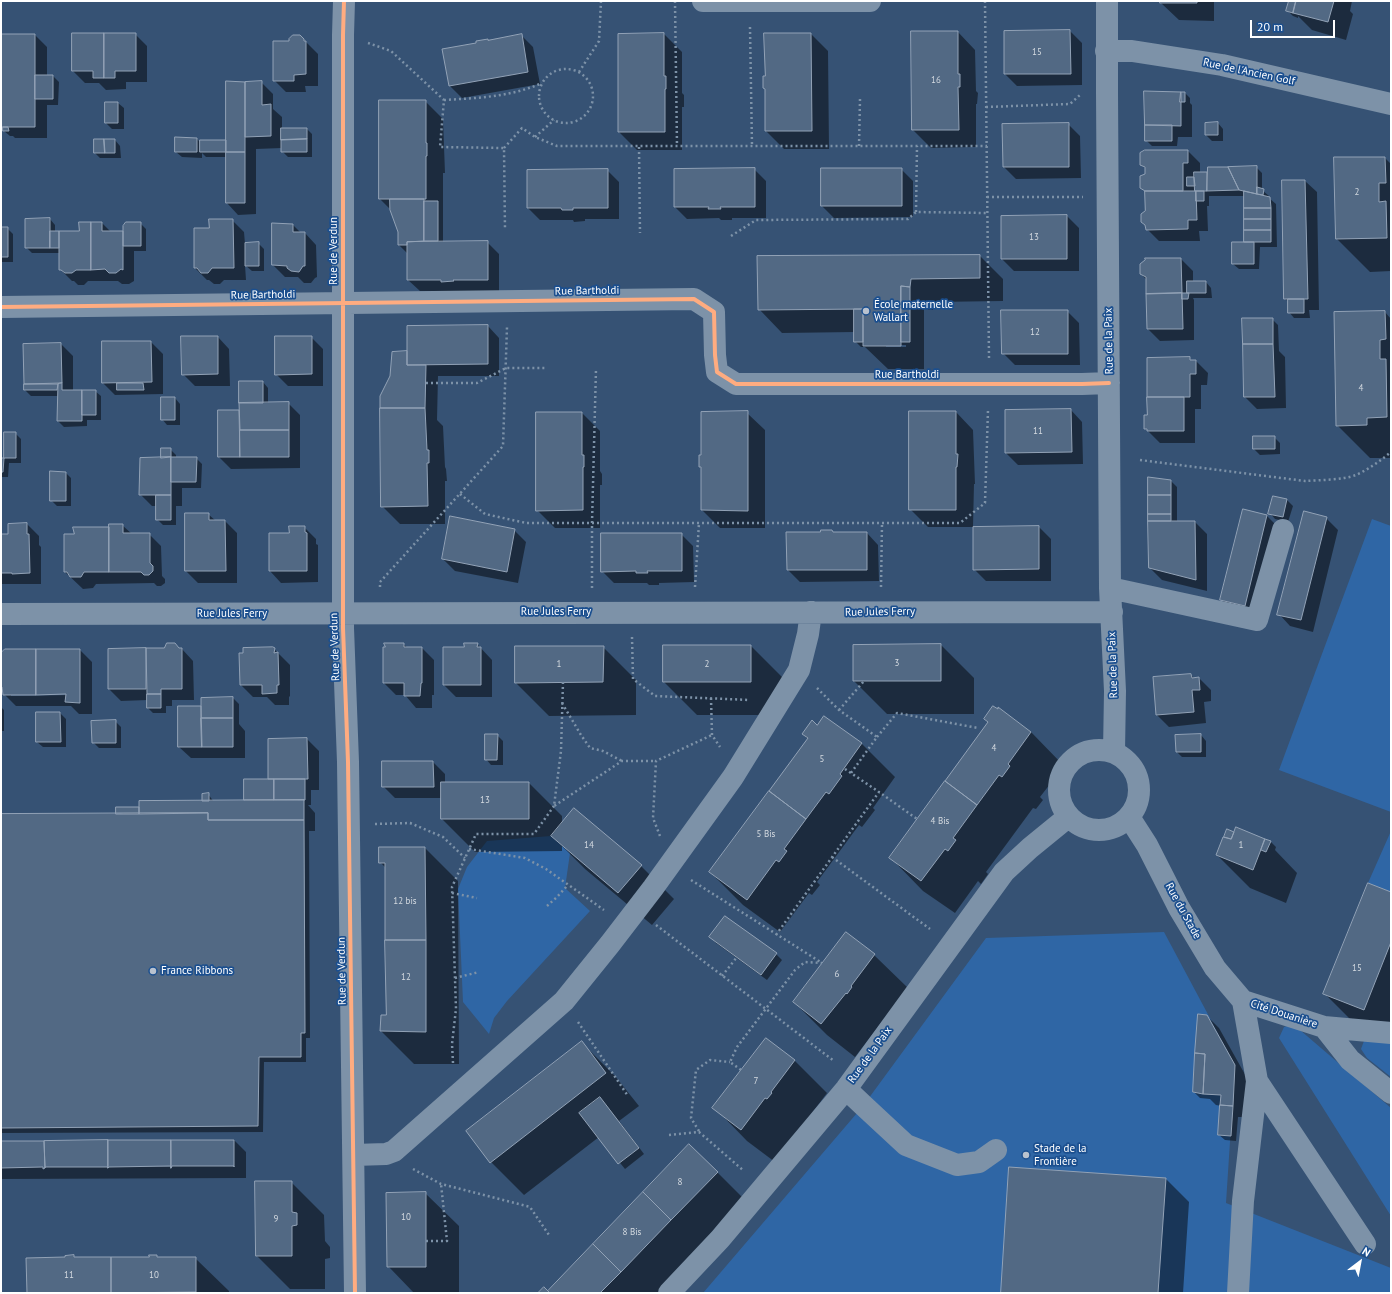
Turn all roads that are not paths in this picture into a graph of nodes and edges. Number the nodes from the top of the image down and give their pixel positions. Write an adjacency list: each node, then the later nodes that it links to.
1 (344, 1): 8 (street, Rue de Verdun)
2 (703, 1): 3 (street)
3 (749, 1): 4 (street)
4 (870, 1)
5 (1108, 1): 6 (street, Rue de la Paix)
6 (1106, 51): 7 (street, Rue de l'Ancien Golf); 10 (street, Rue de la Paix)
7 (1391, 104)
8 (343, 304): 9 (street, Rue Bartholdi); 10 (street, Rue Bartholdi); 15 (street, Rue de Verdun)
9 (1, 307)
10 (1109, 382): 12 (street, Rue de la Paix)
11 (1283, 530): 12 (street)
12 (1110, 588): 14 (street, Rue de la Paix)
13 (811, 612): 14 (street, Rue Jules Ferry); 15 (street, Rue Jules Ferry); 27 (street)
14 (1112, 612): 17 (street, Rue de la Paix)
15 (343, 613): 16 (street, Rue Jules Ferry); 27 (street, Rue de Verdun)
16 (1, 614)
17 (1114, 752): 18 (street); 19 (street)
18 (1068, 817): 19 (street); 24 (street, Rue de la Paix)
19 (1129, 817): 20 (street, Rue du Stade)
20 (1243, 1001): 21 (street, Cité Douanière); 23 (street)
21 (1324, 1027): 22 (street, Cité Douanière); 25 (street, Cité Douanière)
22 (1391, 1033)
23 (1256, 1081): 28 (street); 31 (street)
24 (851, 1083): 26 (street); 30 (street, Rue de la Paix)
25 (1391, 1093)
26 (996, 1150)
27 (354, 1155): 29 (street, Rue de Verdun)
28 (1365, 1244)
29 (355, 1293)
30 (669, 1293)
31 (1238, 1293)

